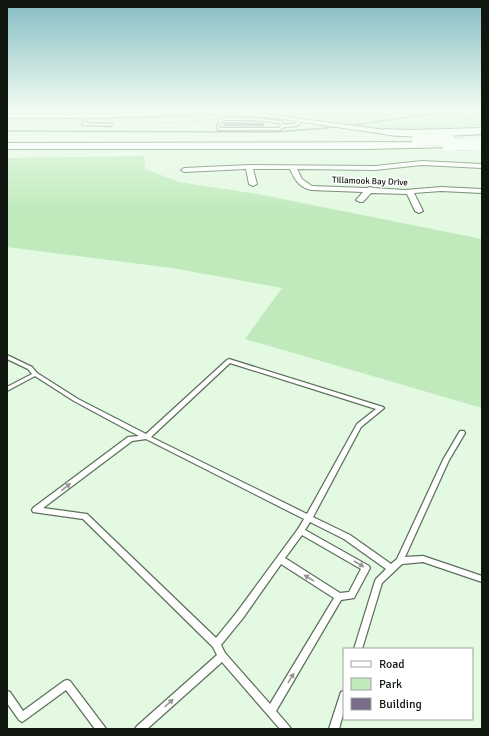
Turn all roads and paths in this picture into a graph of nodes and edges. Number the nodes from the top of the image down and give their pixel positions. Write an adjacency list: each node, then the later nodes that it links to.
1 (405, 144): 2 (highway)
2 (7, 146)
3 (482, 166): 5 (street)
4 (249, 167): 5 (street); 6 (street); 7 (street)
5 (293, 168): 8 (street, Tillamook Bay Drive)
6 (184, 170)
7 (253, 184)
8 (370, 189): 9 (street, Tillamook Bay Drive); 11 (street)
9 (409, 191): 10 (street, Tillamook Bay Drive); 12 (street)
10 (482, 191)
11 (360, 200)
12 (419, 211)
13 (7, 357): 14 (lane)
14 (34, 374): 15 (lane); 17 (lane)
15 (7, 389)
16 (462, 433): 21 (lane)
17 (147, 437): 18 (lane); 18 (lane); 25 (lane, one-way to 17)
18 (308, 518): 19 (lane); 22 (lane)
19 (301, 530): 20 (lane); 24 (lane, one-way to 24)
20 (280, 559): 24 (lane, one-way to 20); 25 (lane)
21 (400, 561): 22 (lane); 23 (lane)
22 (392, 569): 26 (lane)
23 (482, 579)
24 (339, 597): 30 (lane, one-way to 24)
25 (216, 644): 27 (lane)
26 (358, 648)
27 (222, 656): 30 (lane); 32 (lane, one-way to 27)
28 (7, 695): 31 (lane)
29 (343, 698): 34 (lane)
30 (271, 711): 33 (lane)
31 (101, 729)
32 (140, 729)
33 (286, 729)
34 (334, 729)

